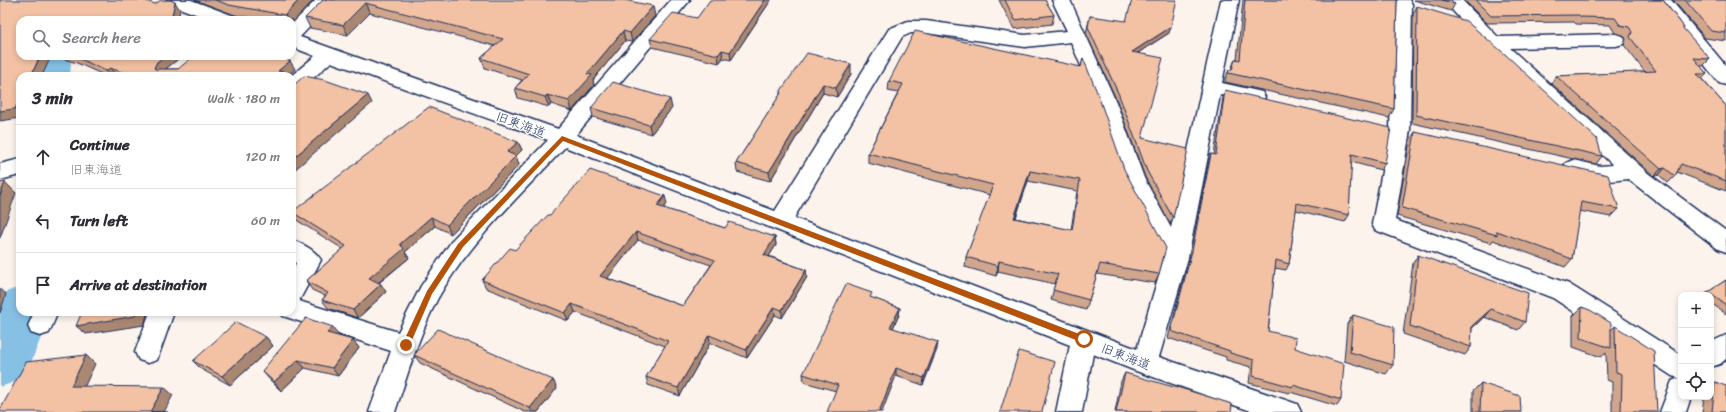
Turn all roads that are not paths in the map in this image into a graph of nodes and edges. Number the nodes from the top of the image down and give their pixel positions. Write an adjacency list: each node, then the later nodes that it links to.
1 (175, 0): 9 (street)
2 (326, 0): 10 (street)
3 (681, 0): 20 (street)
4 (1060, 0): 11 (street)
5 (1230, 0): 18 (street)
6 (1662, 0): 16 (street)
7 (1404, 4): 38 (street)
8 (1449, 8): 14 (street)
9 (217, 16)
10 (296, 31)
11 (1078, 36): 25 (street); 28 (street)
12 (1616, 40): 14 (street)
13 (296, 42): 15 (street, 旧東海道)
14 (1493, 43): 23 (street)
15 (328, 54): 17 (street); 20 (street, 旧東海道)
16 (1726, 79)
17 (296, 82)
18 (1213, 87): 19 (street); 28 (street)
19 (1275, 102)
20 (562, 138): 25 (street, 旧東海道); 33 (street)
21 (1554, 164): 23 (street)
22 (16, 168): 24 (street)
23 (1632, 171): 26 (street)
24 (0, 172)
25 (780, 222): 32 (street, 旧東海道)
26 (1726, 243)
27 (296, 251): 29 (street)
28 (1176, 258): 37 (street)
29 (296, 286)
30 (296, 310): 33 (street)
31 (161, 316): 35 (street)
32 (1084, 339): 37 (street, 旧東海道); 41 (street)
33 (406, 345): 40 (street)
34 (1726, 345): 36 (street)
35 (148, 352)
36 (1714, 354)
37 (1145, 363): 42 (street, 旧東海道)
38 (1678, 366)
39 (1678, 397): 43 (street)
40 (382, 412)
41 (1069, 412)
42 (1288, 412)
43 (1672, 412)

